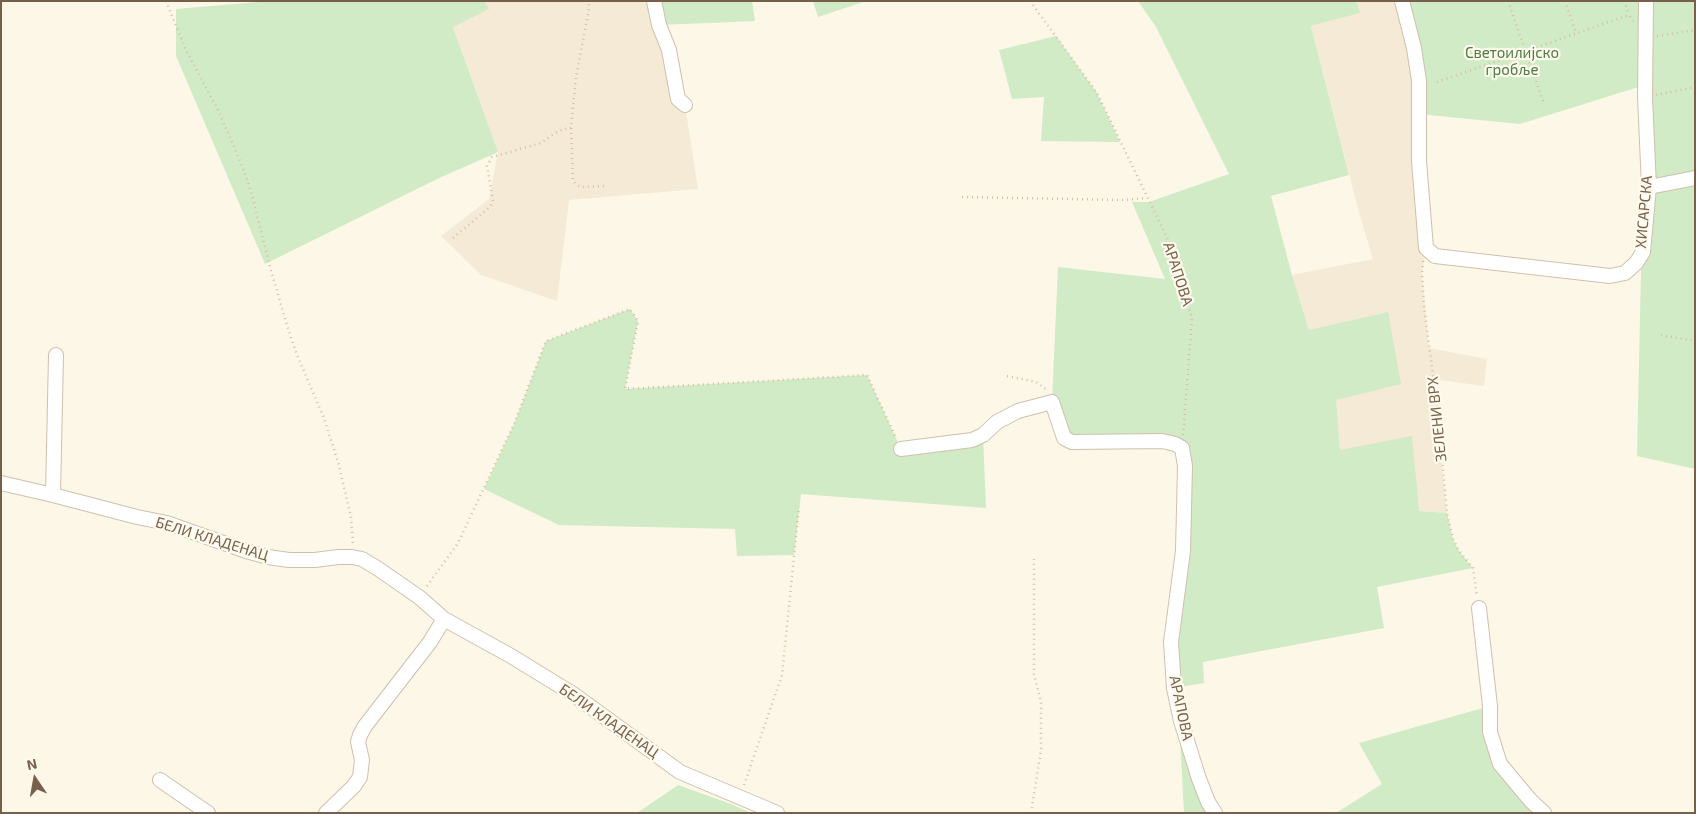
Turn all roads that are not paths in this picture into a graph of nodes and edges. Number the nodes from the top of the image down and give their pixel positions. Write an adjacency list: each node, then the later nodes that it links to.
1 (654, 1): 4 (street)
2 (1402, 1): 6 (street, ХИСАРСКА)
3 (1646, 1): 6 (street, ХИСАРСКА)
4 (685, 105)
5 (1695, 178): 6 (street)
6 (1649, 187)
7 (56, 355): 10 (street)
8 (901, 449): 17 (street, АРАПОВА)
9 (1, 483): 10 (street, БЕЛИ КЛАДЕНАЦ)
10 (53, 495): 12 (street, БЕЛИ КЛАДЕНАЦ)
11 (1479, 608): 18 (street)
12 (444, 619): 15 (street); 16 (street, БЕЛИ КЛАДЕНАЦ)
13 (160, 780): 14 (street)
14 (208, 813)
15 (326, 813)
16 (777, 813)
17 (1215, 813)
18 (1544, 813)

